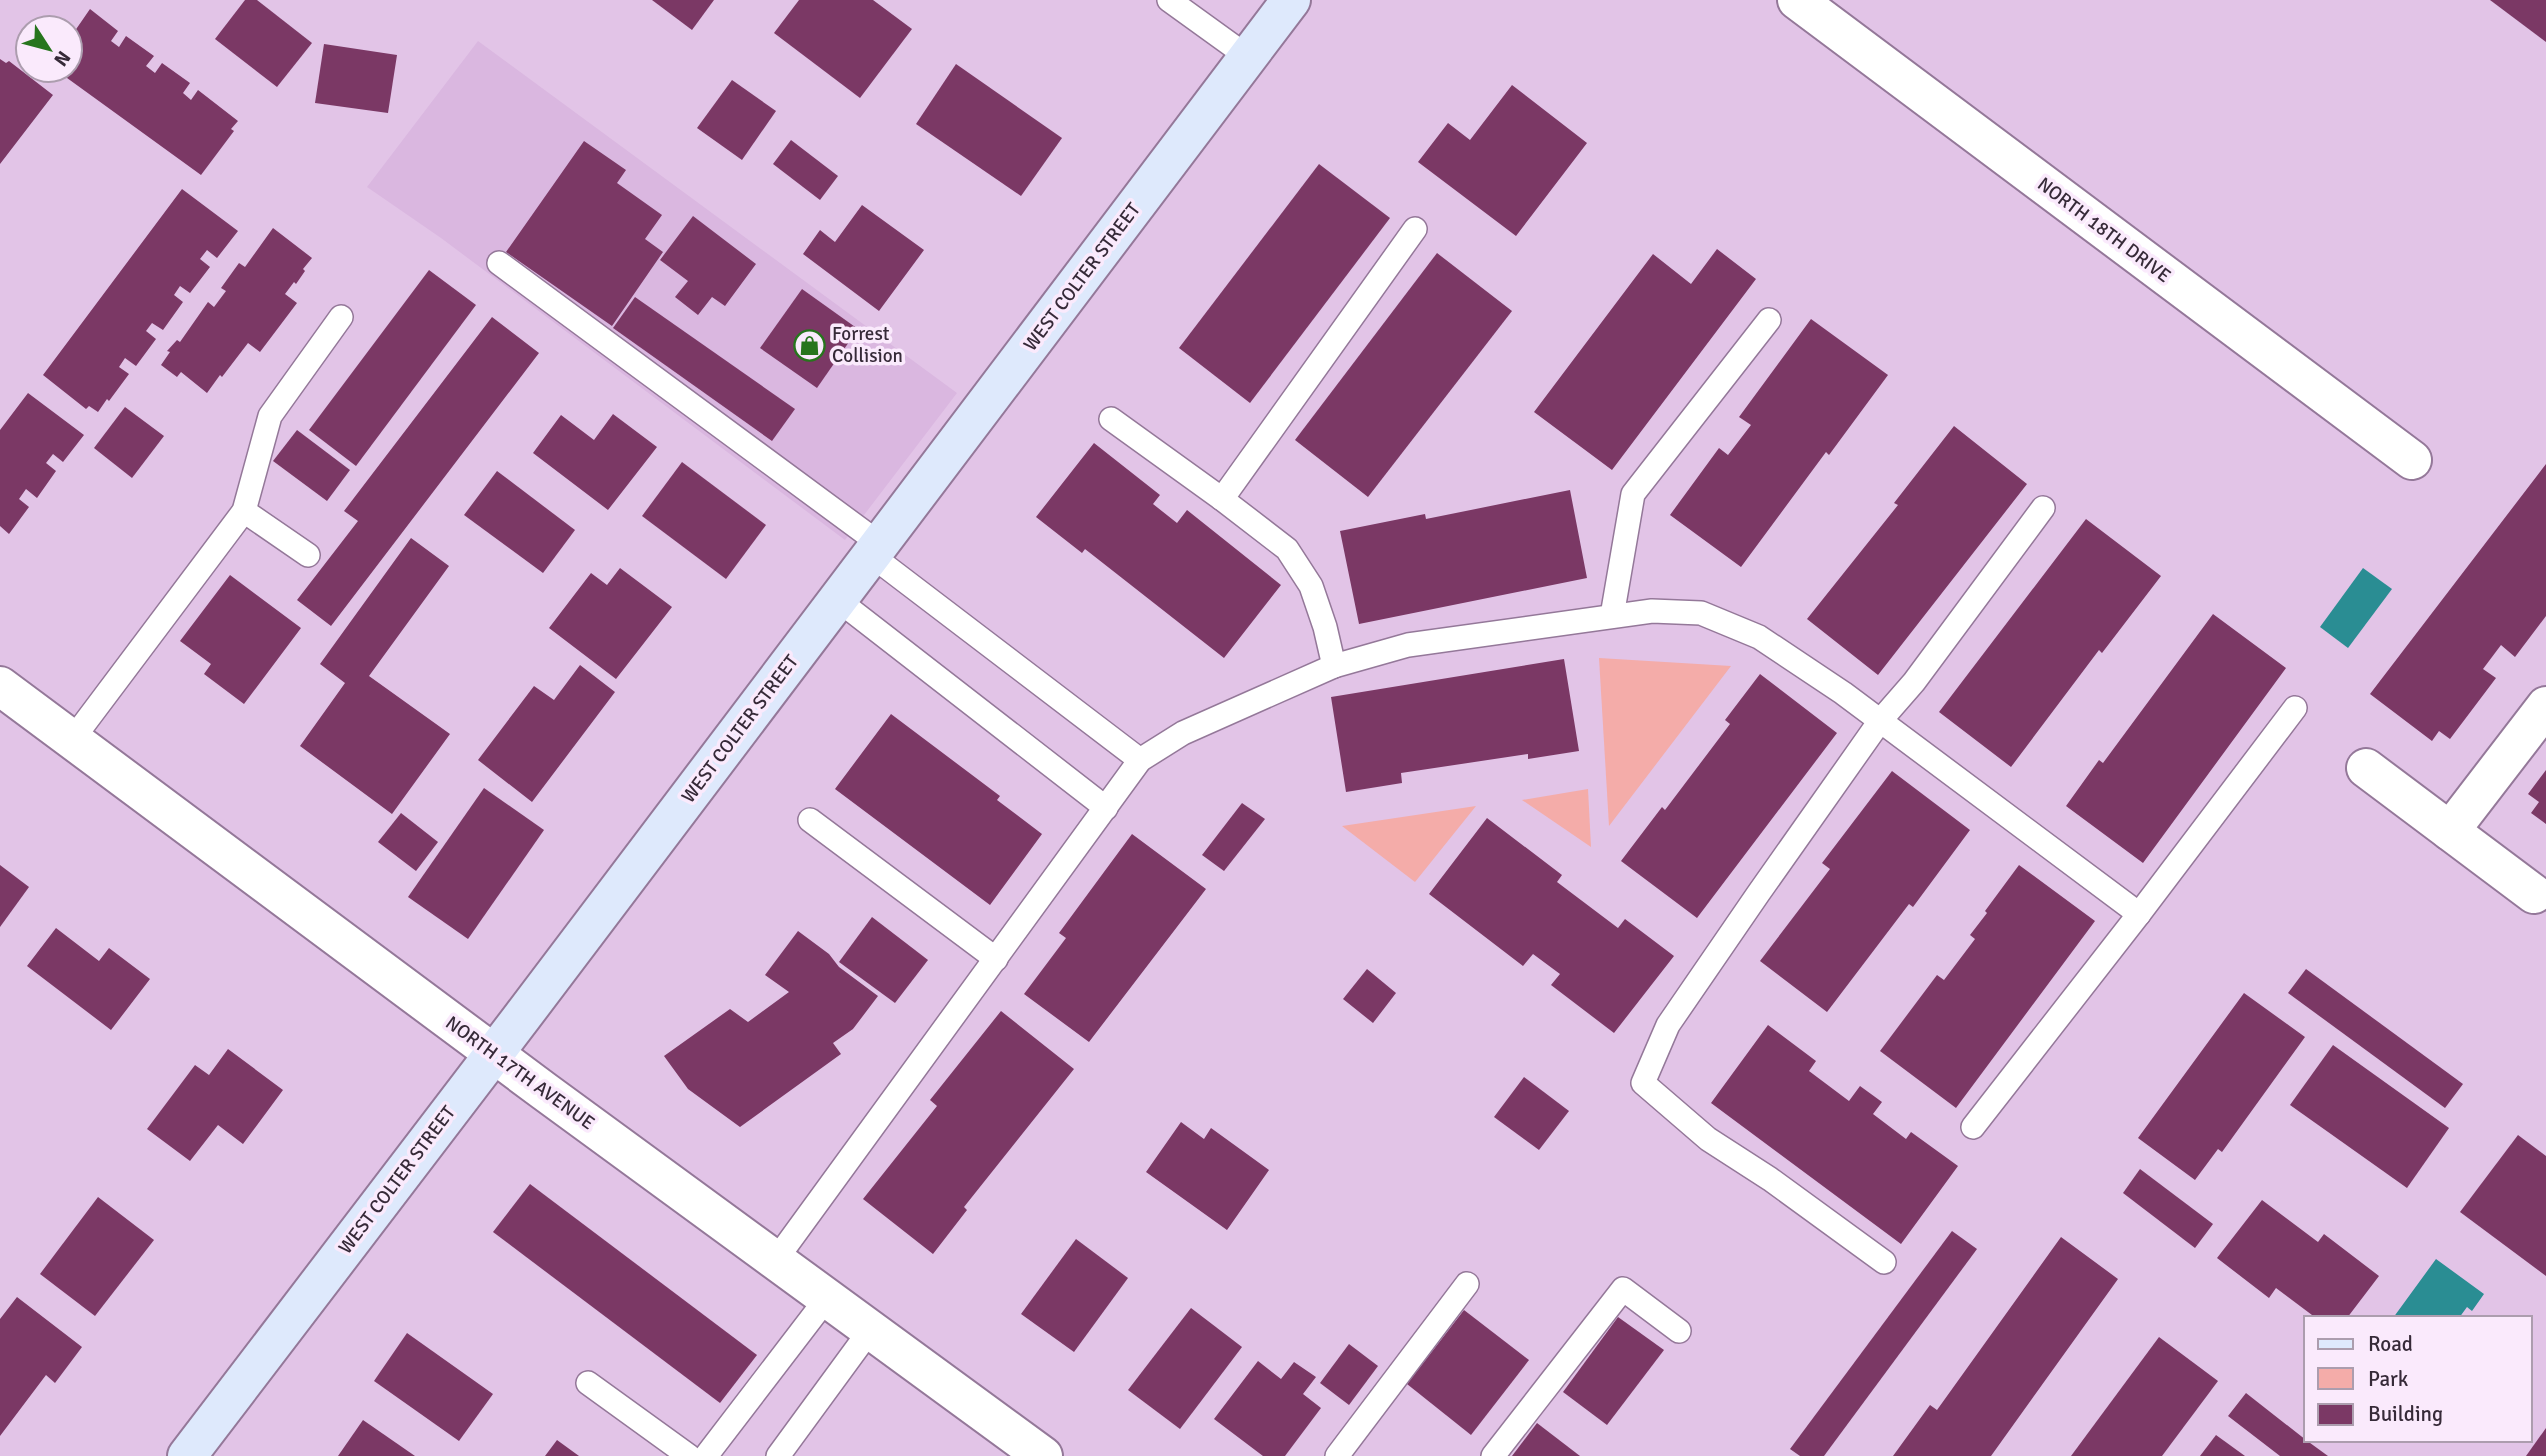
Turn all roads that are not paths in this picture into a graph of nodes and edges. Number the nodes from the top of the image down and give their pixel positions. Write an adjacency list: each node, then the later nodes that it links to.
1 (1169, 0): 4 (lane)
2 (1291, 0): 4 (street, WEST COLTER STREET)
3 (1797, 0): 10 (street, NORTH 18TH DRIVE)
4 (1248, 57): 14 (street, WEST COLTER STREET)
5 (1415, 229): 11 (lane)
6 (499, 263): 14 (lane)
7 (341, 317): 13 (lane)
8 (1769, 320): 17 (lane)
9 (1111, 419): 11 (lane)
10 (2412, 460)
11 (1223, 499): 18 (lane)
12 (2043, 508): 22 (lane)
13 (244, 511): 15 (lane); 23 (lane)
14 (876, 550): 16 (street, WEST COLTER STREET); 24 (lane)
15 (308, 555)
16 (838, 600): 26 (lane); 32 (street, WEST COLTER STREET)
17 (1612, 617): 18 (lane); 22 (lane)
18 (1334, 666): 24 (lane)
19 (0, 686): 23 (street, NORTH 17TH AVENUE)
20 (2546, 706): 28 (street)
21 (2295, 708): 30 (lane)
22 (1880, 721): 30 (lane); 35 (lane)
23 (72, 740): 32 (street, NORTH 17TH AVENUE)
24 (1140, 760): 26 (lane)
25 (2366, 768): 28 (street)
26 (1106, 808): 31 (lane)
27 (810, 820): 31 (lane)
28 (2450, 831): 29 (street)
29 (2534, 894)
30 (2139, 914): 33 (lane)
31 (996, 959): 34 (lane)
32 (494, 1054): 34 (street, NORTH 17TH AVENUE); 41 (street, WEST COLTER STREET)
33 (1973, 1127)
34 (775, 1261): 37 (street, NORTH 17TH AVENUE)
35 (1884, 1262)
36 (1467, 1284): 46 (lane)
37 (827, 1298): 38 (street, NORTH 17TH AVENUE); 43 (lane)
38 (871, 1329): 44 (lane); 45 (street, NORTH 17TH AVENUE)
39 (1679, 1331): 47 (lane)
40 (588, 1383): 42 (lane)
41 (192, 1454)
42 (689, 1456)
43 (706, 1456)
44 (778, 1456)
45 (1043, 1456)
46 (1337, 1456)
47 (1493, 1456)

